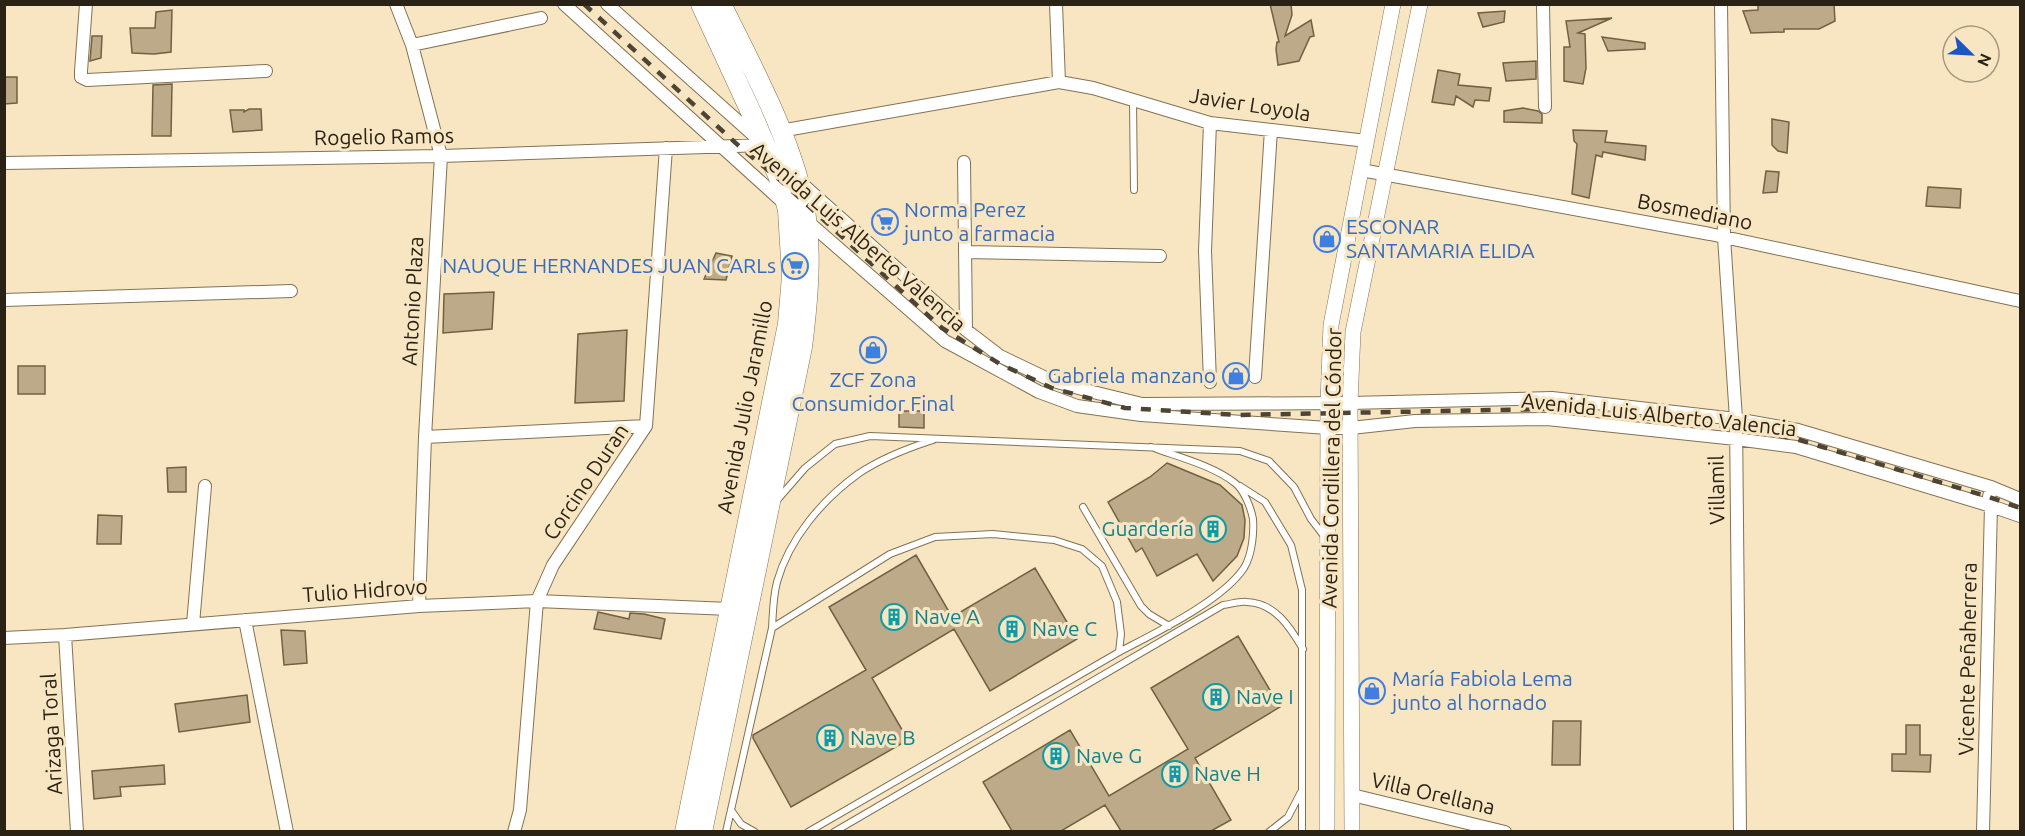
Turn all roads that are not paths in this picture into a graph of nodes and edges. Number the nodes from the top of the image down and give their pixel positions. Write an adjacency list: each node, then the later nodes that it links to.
1 (86, 4): 13 (street)
2 (396, 4): 12 (street, Antonio Plaza)
3 (564, 4): 22 (street, Avenida Luis Alberto Valencia)
4 (607, 4): 21 (street, Avenida Luis Alberto Valencia)
5 (1056, 4): 14 (street)
6 (1393, 4): 20 (street, Avenida Cordillera del Cóndor)
7 (1420, 4): 28 (street, Avenida Cordillera del Cóndor)
8 (1543, 4): 16 (street)
9 (1721, 4): 33 (street, Villamil)
10 (705, 7): 19 (main road, Avenida Julio Jaramillo); 21 (main road, Avenida Julio Jaramillo)
11 (541, 18): 12 (street)
12 (412, 45): 24 (street, Antonio Plaza)
13 (266, 71)
14 (1059, 82): 15 (street, Javier Loyola); 19 (street, Javier Loyola)
15 (1133, 101): 17 (street, Javier Loyola); 30 (lane)
16 (1545, 106)
17 (1210, 123): 18 (street, Javier Loyola); 41 (street)
18 (1271, 130): 20 (street, Javier Loyola); 40 (street)
19 (780, 131): 29 (main road, Avenida Julio Jaramillo)
20 (1367, 141): 27 (street, Avenida Cordillera del Cóndor)
21 (765, 145): 22 (street, Rogelio Ramos); 29 (street, Avenida Luis Alberto Valencia); 31 (main road, Avenida Julio Jaramillo)
22 (724, 147): 23 (street, Rogelio Ramos); 31 (street, Avenida Luis Alberto Valencia)
23 (666, 148): 24 (street, Rogelio Ramos); 45 (street, Corcino Duran)
24 (441, 156): 26 (street, Rogelio Ramos); 48 (street, Antonio Plaza)
25 (964, 162): 34 (street)
26 (4, 163)
27 (1361, 170): 28 (street, Bosmediano); 42 (street, Avenida Cordillera del Cóndor)
28 (1386, 176): 33 (street, Bosmediano); 43 (street, Avenida Cordillera del Cóndor)
29 (797, 179): 32 (main road, Avenida Julio Jaramillo); 39 (street, Avenida Luis Alberto Valencia)
30 (1134, 190)
31 (788, 206): 32 (street, Avenida Luis Alberto Valencia); 63 (main road, Avenida Julio Jaramillo)
32 (805, 220): 46 (street, Avenida Luis Alberto Valencia); 58 (main road, Avenida Julio Jaramillo)
33 (1724, 237): 38 (street, Bosmediano); 44 (street, Villamil)
34 (965, 252): 35 (street); 39 (street)
35 (1160, 256)
36 (291, 291): 37 (street)
37 (4, 300)
38 (2020, 301)
39 (966, 330): 42 (street, Avenida Luis Alberto Valencia)
40 (1255, 377)
41 (1210, 382)
42 (1328, 402): 43 (street, Avenida Luis Alberto Valencia); 46 (street, Avenida Cordillera del Cóndor)
43 (1350, 403): 44 (street, Avenida Luis Alberto Valencia); 47 (street, Avenida Cordillera del Cóndor)
44 (1736, 419): 50 (street, Villamil); 54 (street, Avenida Luis Alberto Valencia)
45 (646, 426): 48 (street); 61 (street, Corcino Duran)
46 (1328, 428): 47 (street, Avenida Luis Alberto Valencia); 60 (street, Avenida Cordillera del Cóndor)
47 (1351, 428): 50 (street, Avenida Luis Alberto Valencia); 73 (street, Avenida Cordillera del Cóndor)
48 (425, 437): 62 (street, Antonio Plaza)
49 (937, 439): 51 (lane); 58 (lane); 67 (lane)
50 (1736, 439): 56 (street, Avenida Luis Alberto Valencia); 89 (street, Villamil)
51 (1151, 447): 52 (lane); 60 (lane)
52 (1236, 484): 66 (lane); 70 (lane)
53 (205, 486): 65 (street)
54 (1991, 488): 55 (street, Avenida Luis Alberto Valencia); 56 (street, Vicente Peñaherrera)
55 (2020, 499)
56 (1991, 506): 59 (street, Avenida Luis Alberto Valencia); 90 (street, Vicente Peñaherrera)
57 (1083, 507): 66 (lane)
58 (768, 511): 79 (main road, Avenida Julio Jaramillo)
59 (2020, 516)
60 (1328, 541): 86 (street, Avenida Cordillera del Cóndor)
61 (537, 601): 62 (street, Tulio Hidrovo); 63 (street, Tulio Hidrovo); 77 (street, Corcino Duran)
62 (418, 606): 64 (street, Tulio Hidrovo)
63 (730, 609): 78 (main road, Avenida Julio Jaramillo)
64 (245, 620): 65 (street, Tulio Hidrovo); 76 (street)
65 (193, 624): 68 (street, Tulio Hidrovo)
66 (1169, 626): 71 (lane)
67 (772, 628): 71 (lane); 74 (lane)
68 (65, 635): 69 (street, Tulio Hidrovo); 75 (street, Arizaga Toral)
69 (4, 638)
70 (1303, 649): 72 (lane); 83 (lane)
71 (1119, 652): 82 (lane)
72 (1303, 788): 84 (lane); 85 (lane)
73 (1352, 795): 87 (street, Avenida Cordillera del Cóndor); 88 (street, Villa Orellana)
74 (731, 810): 80 (lane); 81 (lane)
75 (77, 831)
76 (287, 831)
77 (514, 831)
78 (685, 831)
79 (702, 831)
80 (726, 831)
81 (755, 831)
82 (808, 831)
83 (834, 831)
84 (1269, 831)
85 (1302, 831)
86 (1327, 831)
87 (1352, 831)
88 (1505, 831)
89 (1740, 831)
90 (1983, 831)

